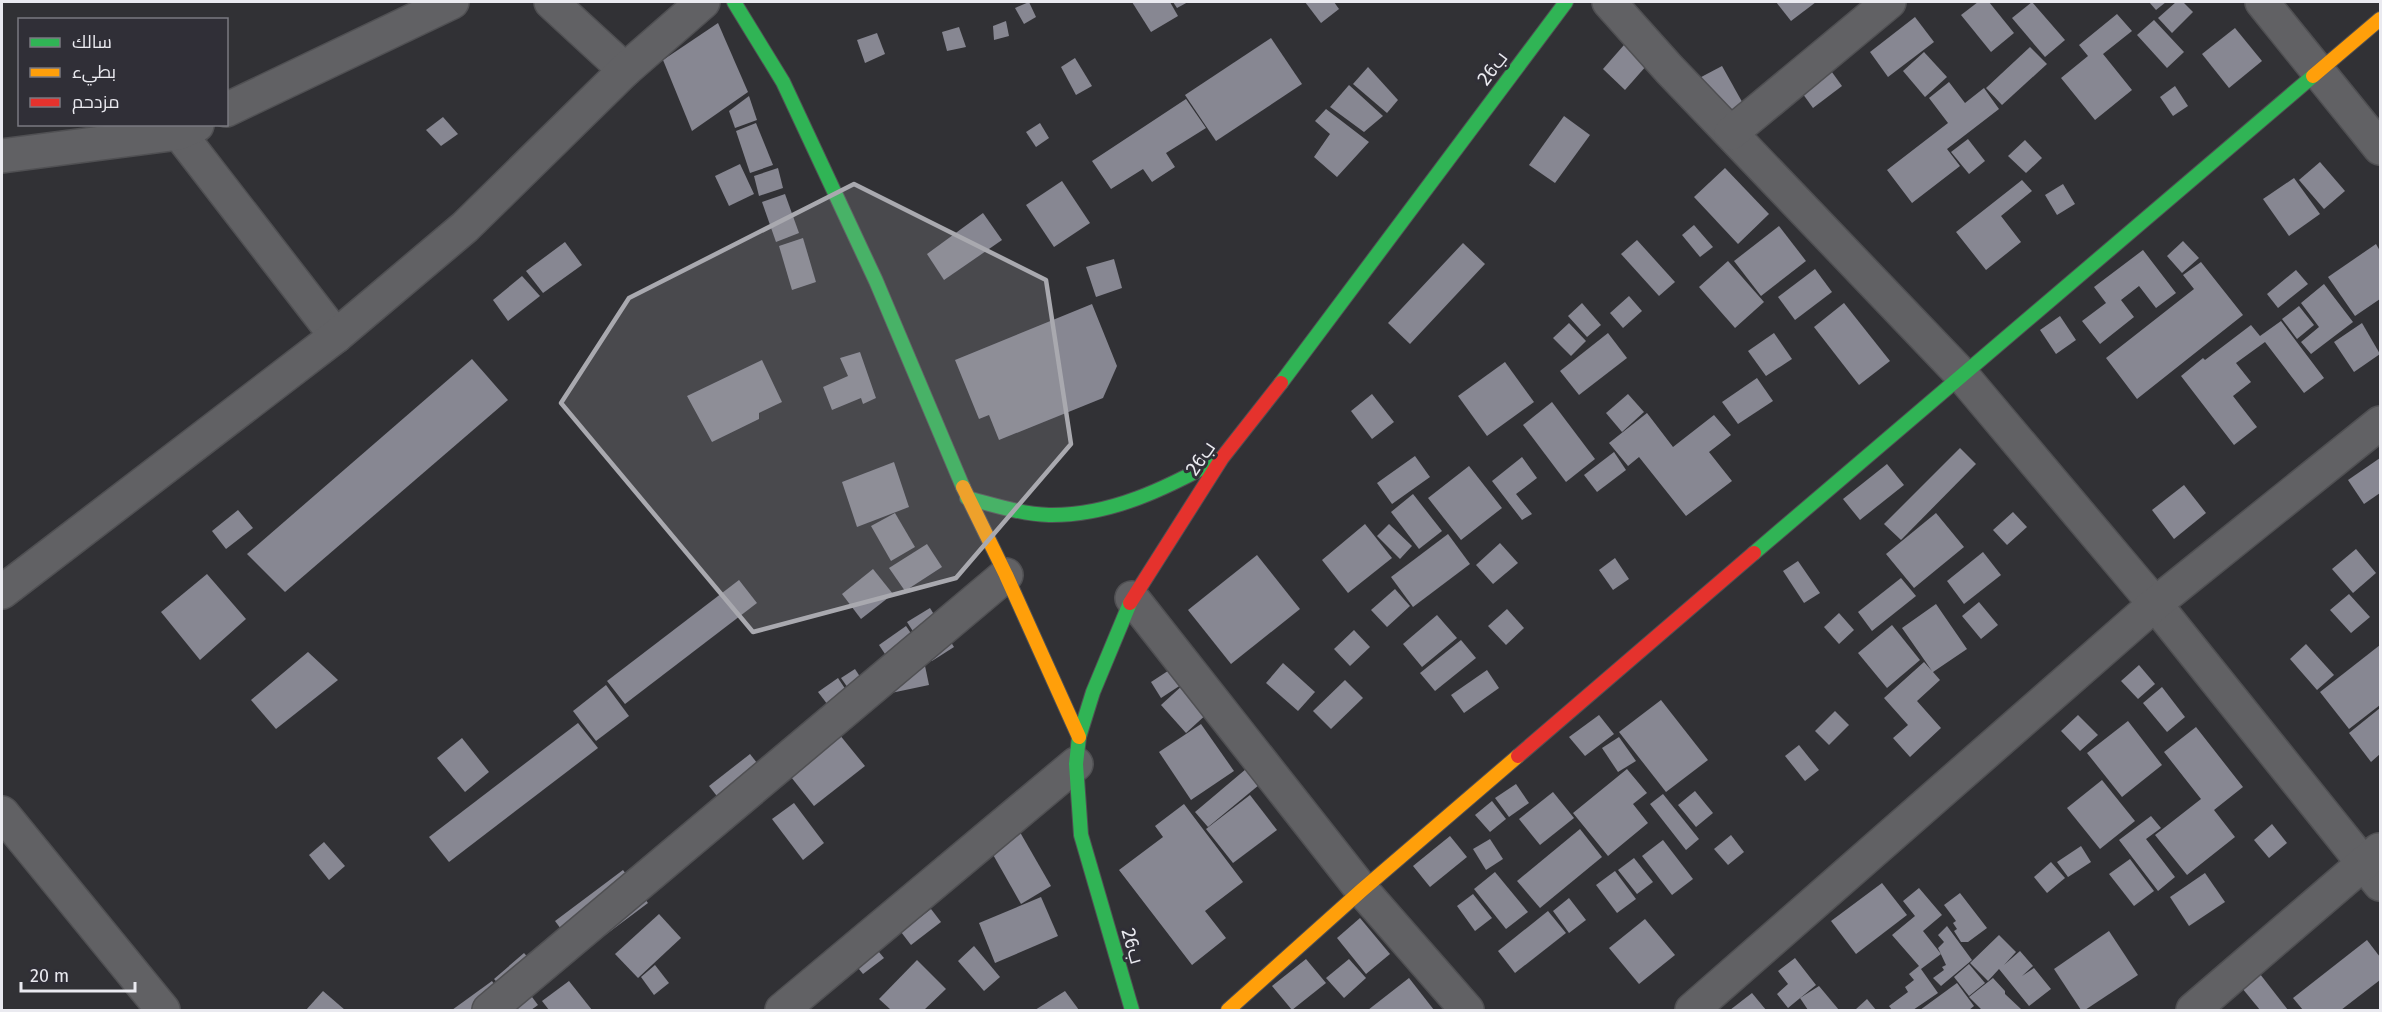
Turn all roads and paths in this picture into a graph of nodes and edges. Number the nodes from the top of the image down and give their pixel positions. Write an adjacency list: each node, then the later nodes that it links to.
1 (452, 2): 12 (street)
2 (551, 2): 10 (street)
3 (703, 2): 10 (street)
4 (734, 2): 21 (main road)
5 (1566, 2): 20 (main road, 26ب)
6 (1609, 2): 14 (street)
7 (1889, 2): 14 (street)
8 (2262, 2): 11 (street)
9 (2380, 19): 11 (main road)
10 (625, 70): 17 (street)
11 (2318, 71): 15 (street); 18 (main road)
12 (228, 109)
13 (188, 129): 16 (street); 17 (street)
14 (1731, 133): 18 (street)
15 (2380, 148)
16 (2, 156)
17 (336, 336): 23 (street)
18 (1961, 374): 25 (street); 29 (main road)
19 (2380, 423): 25 (street)
20 (1222, 458): 21 (main road); 24 (main road, 26ب)
21 (967, 498): 22 (main road)
22 (1006, 574): 26 (main road); 31 (street)
23 (2, 592)
24 (1132, 598): 26 (main road, 26ب); 29 (street)
25 (2155, 604): 28 (street); 36 (street)
26 (1077, 751): 32 (street); 33 (main road, 26ب)
27 (2, 813): 30 (street)
28 (2375, 866): 37 (street)
29 (1362, 890): 34 (main road); 35 (street)
30 (163, 1011)
31 (489, 1011)
32 (782, 1011)
33 (1132, 1011)
34 (1228, 1011)
35 (1467, 1011)
36 (1692, 1011)
37 (2193, 1011)

